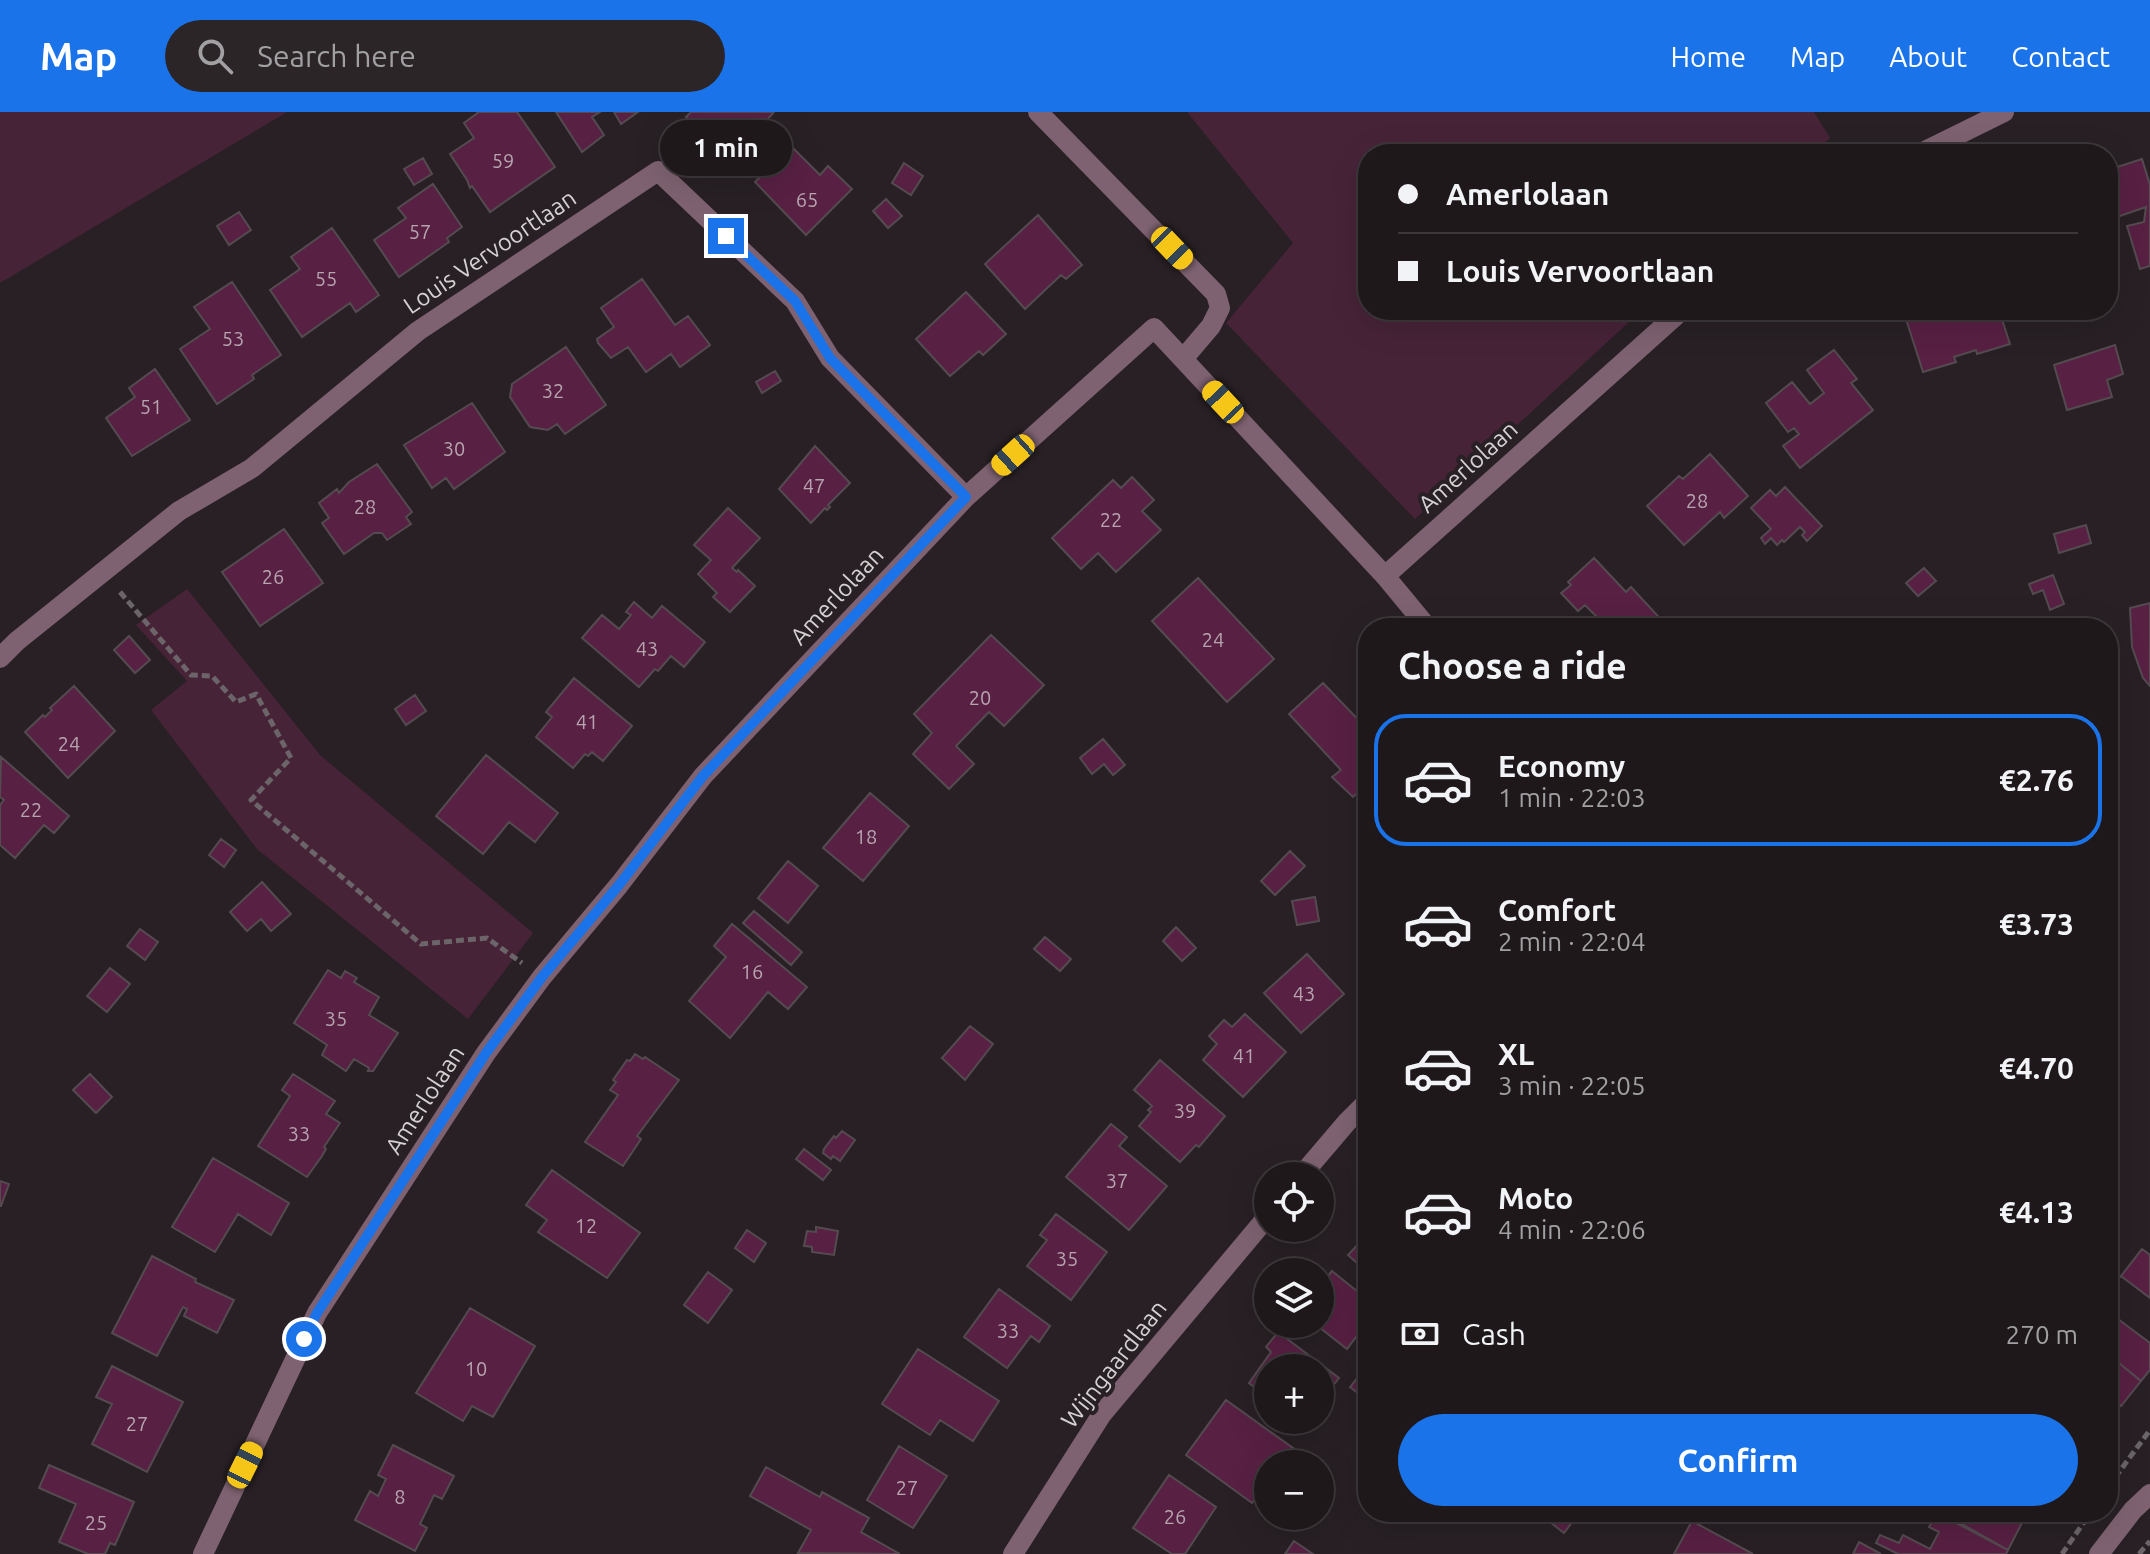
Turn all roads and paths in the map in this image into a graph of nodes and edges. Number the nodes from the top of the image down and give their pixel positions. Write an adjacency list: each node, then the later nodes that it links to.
1 (1038, 112): 5 (street)
2 (2004, 112): 3 (street)
3 (1939, 144)
4 (1671, 320): 8 (street, Amerlolaan)
5 (1183, 359): 6 (street, Amerlolaan); 8 (street, Amerlolaan)
6 (966, 497): 7 (street, Louis Vervoortlaan); 11 (street, Amerlolaan)
7 (103, 573): 10 (street, Louis Vervoortlaan); 11 (path)
8 (1385, 576): 9 (street)
9 (1420, 618)
10 (0, 658)
11 (542, 977): 19 (street, Amerlolaan)
12 (1358, 1111): 13 (street)
13 (1313, 1162)
14 (1254, 1233): 20 (street, Wijngaardlaan)
15 (2150, 1430): 16 (path)
16 (2118, 1473)
17 (2150, 1494): 21 (street)
18 (2150, 1541): 22 (path)
19 (203, 1554)
20 (1013, 1554)
21 (2099, 1554)
22 (2139, 1554)

